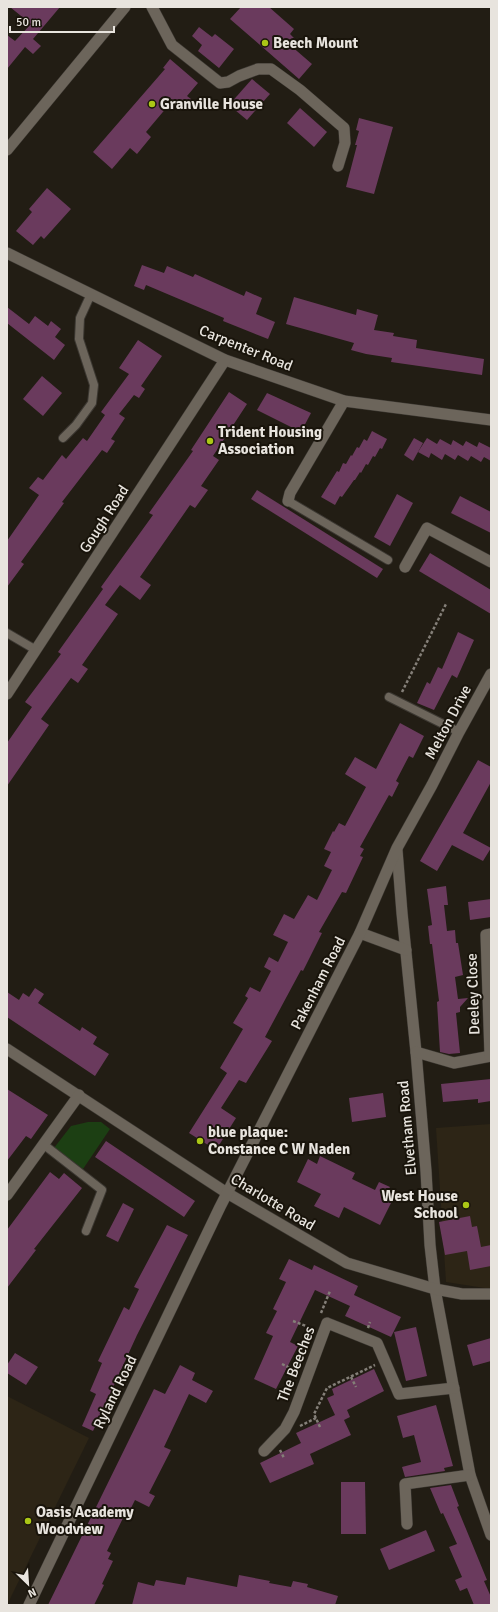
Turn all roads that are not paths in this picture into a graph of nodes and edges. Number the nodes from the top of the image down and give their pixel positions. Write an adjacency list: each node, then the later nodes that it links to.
1 (125, 7): 3 (street)
2 (152, 7): 4 (street)
3 (7, 150)
4 (338, 166)
5 (7, 253): 6 (street, Carpenter Road)
6 (91, 294): 7 (street, Carpenter Road); 10 (lane)
7 (225, 360): 8 (street, Carpenter Road); 16 (street, Gough Road)
8 (344, 401): 9 (street, Carpenter Road); 11 (street)
9 (491, 420)
10 (64, 438)
11 (288, 501): 12 (lane)
12 (388, 560)
13 (491, 562): 14 (street)
14 (406, 568)
15 (7, 633): 16 (lane)
16 (36, 650): 18 (street, Gough Road)
17 (491, 674): 20 (street, Melton Drive)
18 (7, 694)
19 (389, 697): 20 (lane)
20 (459, 732): 21 (street, Melton Drive)
21 (432, 785): 22 (street, Pakenham Road)
22 (397, 848): 23 (street, Pakenham Road); 25 (street, Elvetham Road)
23 (360, 933): 25 (street); 31 (street, Pakenham Road)
24 (491, 934): 28 (street, Deeley Close)
25 (406, 950): 27 (street, Elvetham Road)
26 (7, 1049): 29 (street, Charlotte Road)
27 (416, 1052): 28 (street); 34 (street, Elvetham Road)
28 (491, 1056)
29 (79, 1095): 30 (street); 31 (street, Charlotte Road)
30 (43, 1144): 32 (street); 33 (lane)
31 (228, 1193): 34 (street, Charlotte Road); 41 (street, Ryland Road)
32 (7, 1195)
33 (86, 1231)
34 (435, 1288): 35 (street, Charlotte Road); 36 (street, Elvetham Road)
35 (491, 1294)
36 (454, 1388): 37 (street, The Beeches); 38 (street, Elvetham Road)
37 (264, 1451)
38 (470, 1475): 39 (street); 40 (street, Elvetham Road)
39 (407, 1524)
40 (491, 1534)
41 (29, 1605)

